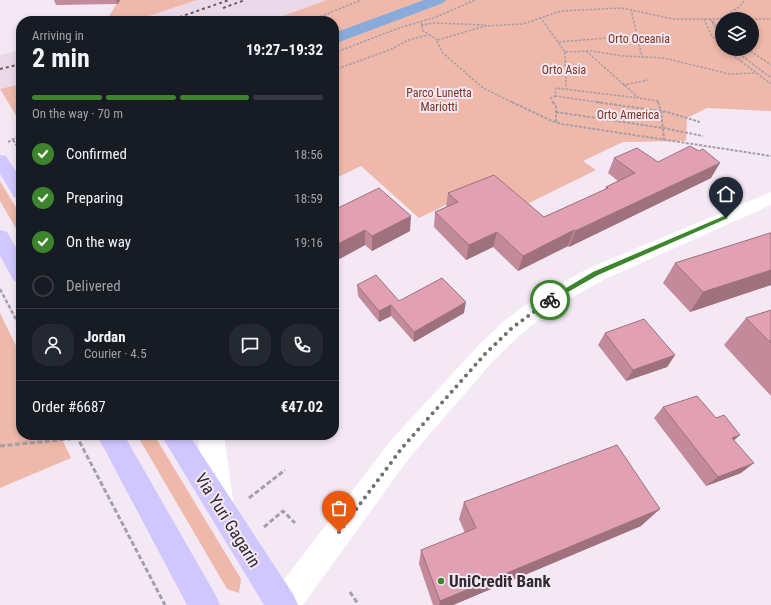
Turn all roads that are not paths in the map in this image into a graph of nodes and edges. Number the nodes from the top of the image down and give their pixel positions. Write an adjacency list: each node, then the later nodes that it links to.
1 (0, 160): 2 (main road)
2 (16, 185)
3 (769, 202): 11 (street)
4 (0, 237): 5 (main road)
5 (16, 266)
6 (113, 440): 10 (main road)
7 (177, 440): 9 (main road, Via Yuri Gagarin)
8 (212, 440): 9 (street)
9 (220, 508): 11 (main road, Via Yuri Gagarin)
10 (204, 605)
11 (283, 605)

